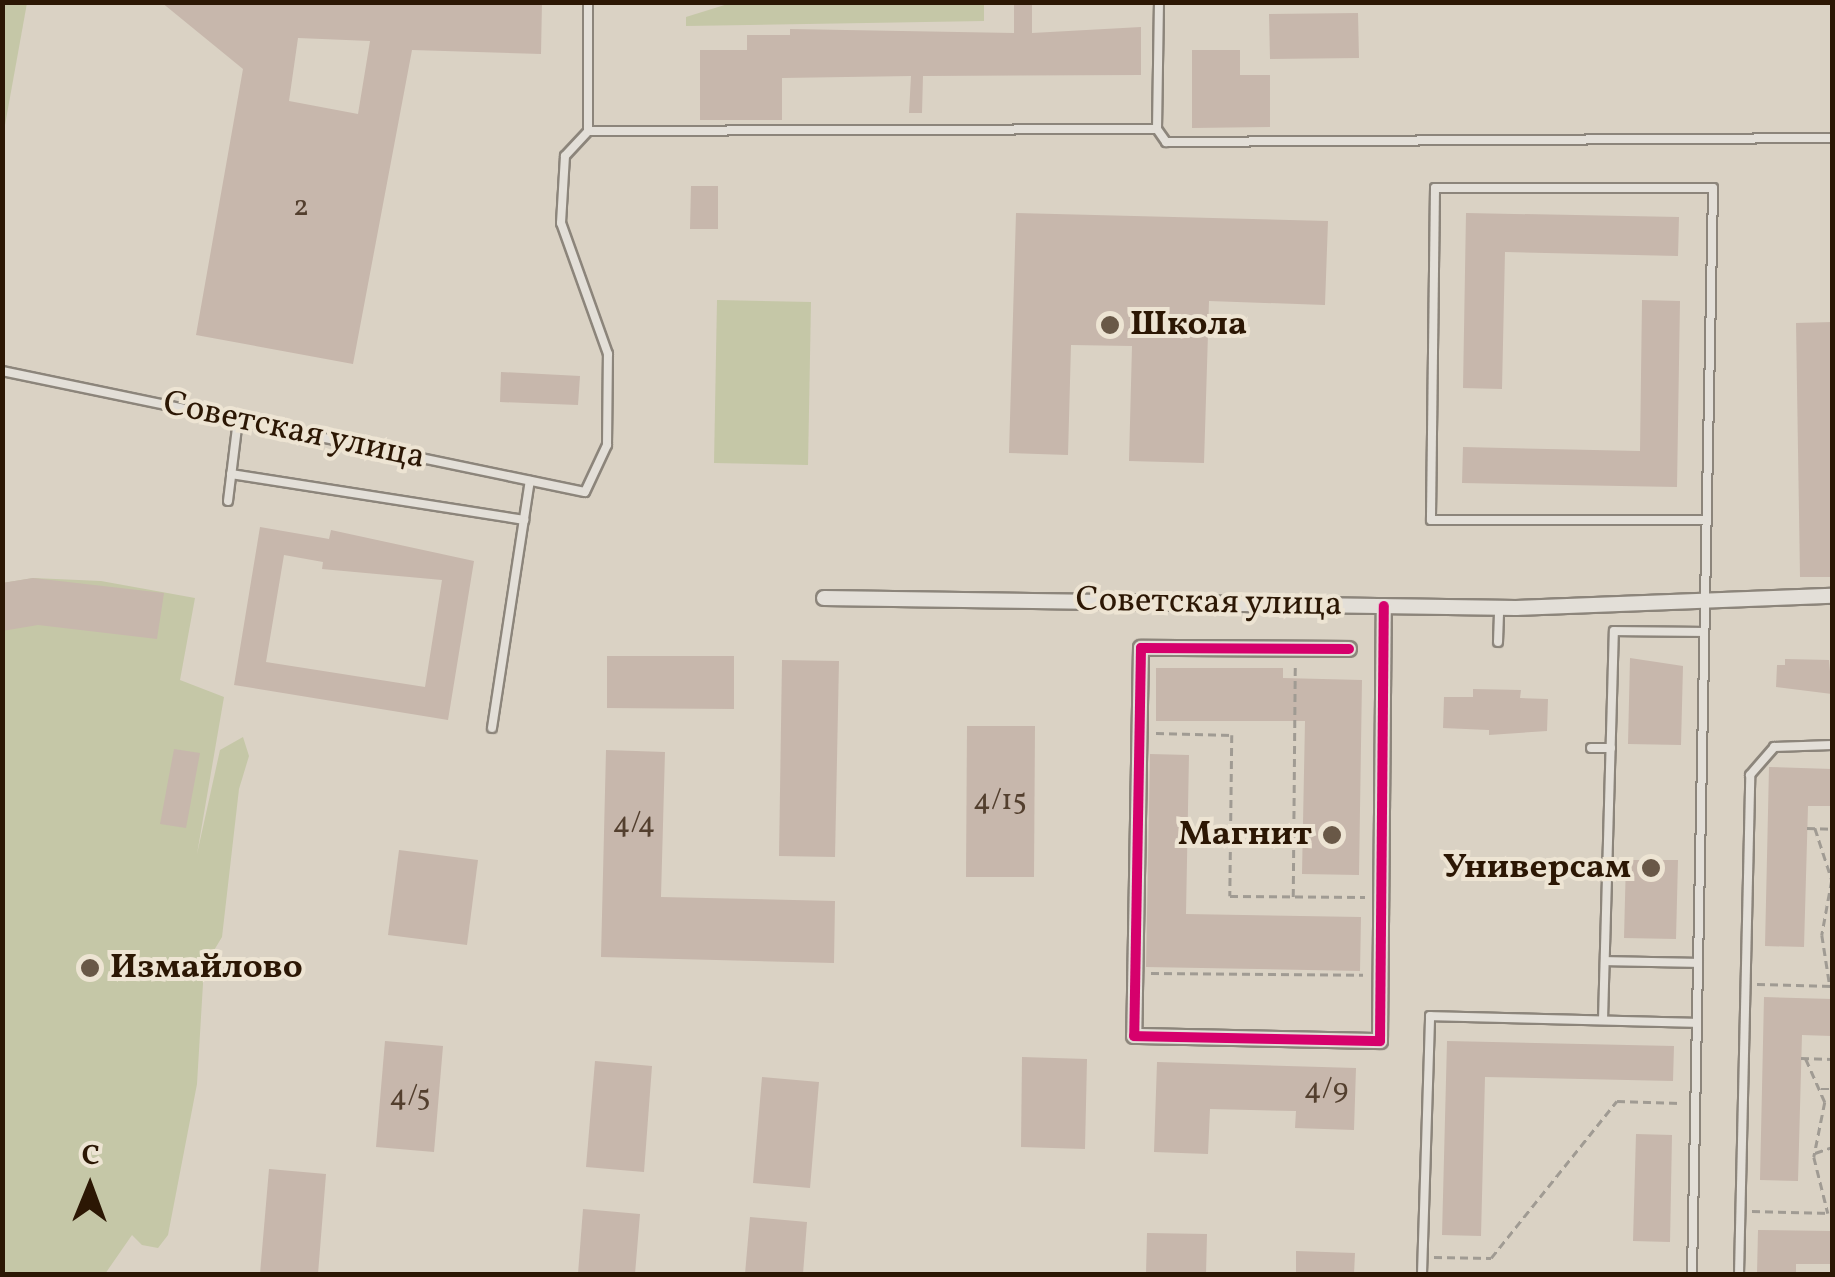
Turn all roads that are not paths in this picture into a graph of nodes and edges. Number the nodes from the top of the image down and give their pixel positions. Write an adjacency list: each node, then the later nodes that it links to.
1 (588, 2): 4 (lane)
2 (1159, 2): 3 (lane)
3 (1157, 129): 4 (lane); 5 (lane)
4 (588, 130): 9 (lane, Советская улица)
5 (1832, 138)
6 (2, 371): 7 (lane, Советская улица)
7 (238, 420): 8 (lane); 9 (lane, Советская улица)
8 (231, 474): 10 (lane); 11 (lane)
9 (530, 481): 11 (lane)
10 (228, 501)
11 (524, 520): 21 (lane)
12 (1706, 520): 12 (lane); 15 (lane)
13 (1832, 596): 15 (street, Советская улица)
14 (824, 598): 16 (street, Советская улица)
15 (1704, 599): 17 (street, Советская улица); 18 (lane)
16 (1384, 606): 17 (street, Советская улица); 20 (street)
17 (1499, 608): 19 (lane)
18 (1703, 632): 24 (lane); 26 (lane)
19 (1498, 642)
20 (1350, 649)
21 (492, 728)
22 (1832, 745): 31 (lane)
23 (1591, 748): 24 (lane)
24 (1611, 748): 25 (lane)
25 (1605, 961): 26 (lane); 27 (lane)
26 (1698, 963): 28 (lane)
27 (1603, 1020): 28 (lane); 29 (lane)
28 (1697, 1022): 30 (lane)
29 (1422, 1274)
30 (1692, 1274)
31 (1739, 1274)

